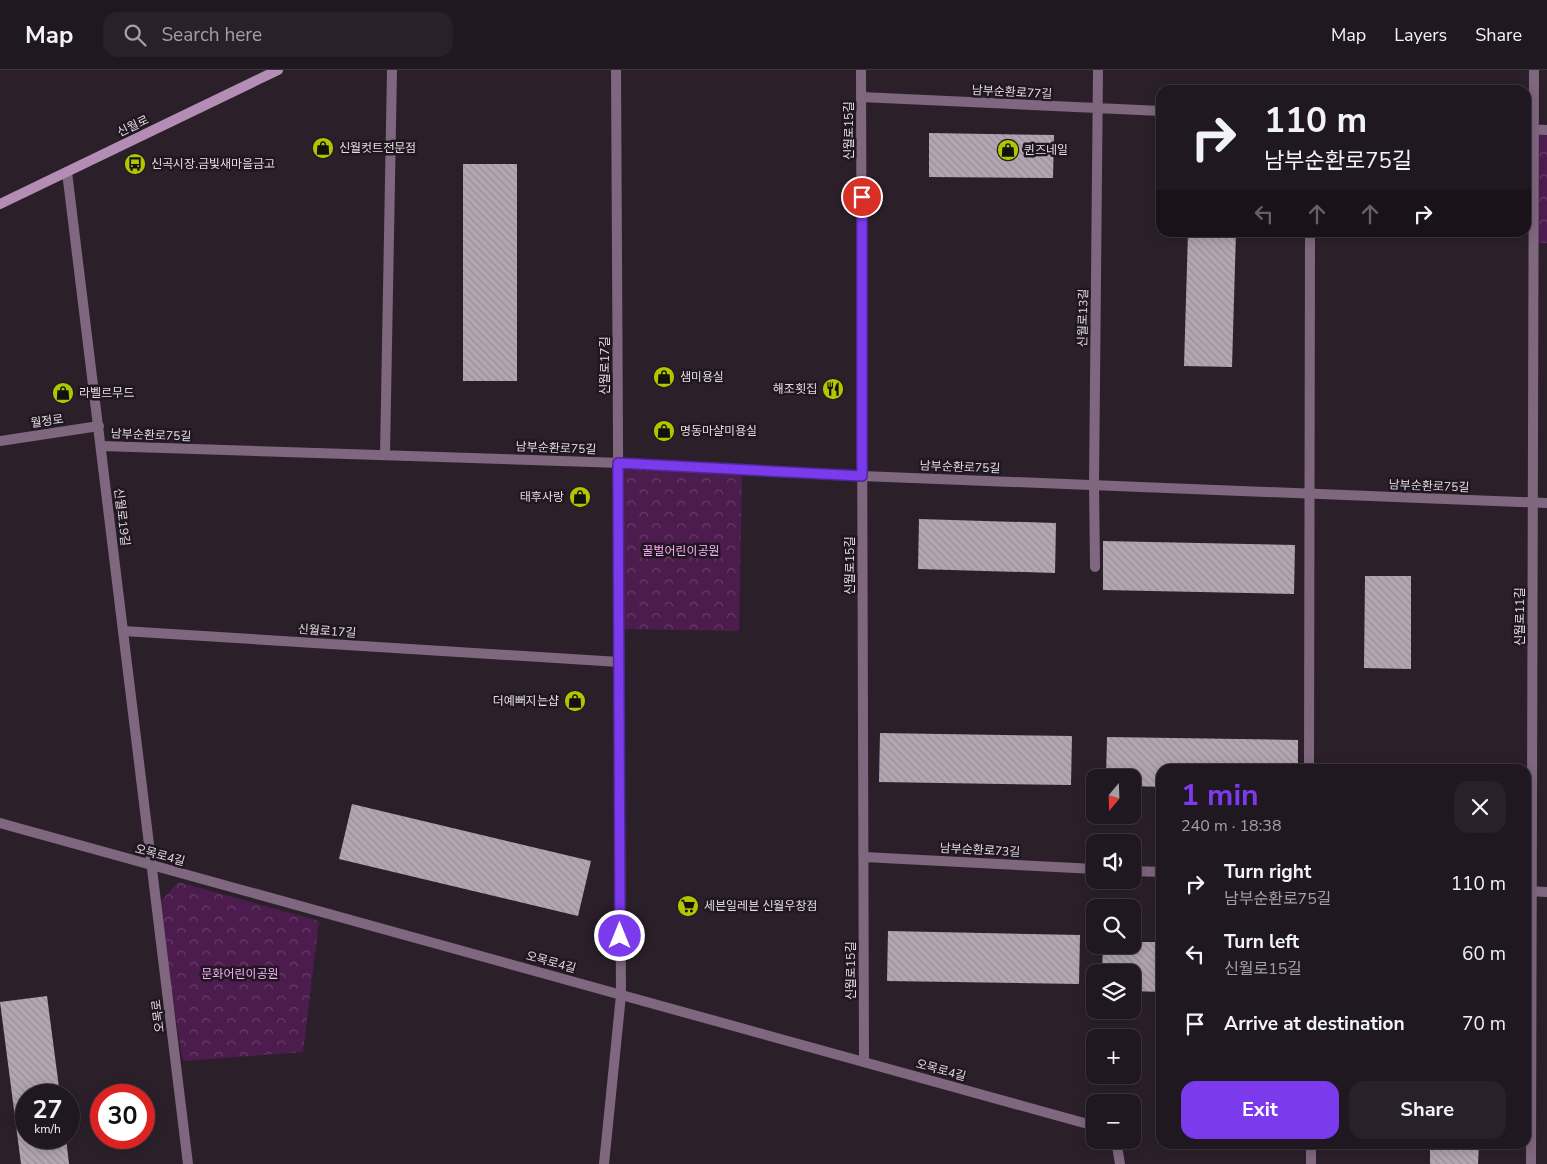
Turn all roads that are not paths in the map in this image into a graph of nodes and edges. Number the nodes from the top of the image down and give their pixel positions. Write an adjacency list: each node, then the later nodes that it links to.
1 (278, 70): 13 (main road, 신월로)
2 (392, 70): 20 (street)
3 (616, 70): 21 (street, 신월로17길)
4 (861, 70): 7 (street, 신월로15길)
5 (1098, 70): 8 (street, 신월로13길)
6 (1534, 70): 10 (street, 신월로11길)
7 (861, 97): 8 (street, 남부순환로77길); 22 (street, 신월로15길)
8 (1098, 108): 9 (street, 남부순환로77길); 23 (street, 신월로13길)
9 (1156, 111)
10 (1531, 114)
11 (1531, 129): 12 (street)
12 (1547, 130)
13 (67, 172): 14 (main road, 신월로); 17 (street, 신월로19길)
14 (0, 204)
15 (1310, 237): 24 (street)
16 (1531, 237): 25 (street, 신월로11길)
17 (99, 426): 18 (street, 월정로); 19 (street, 신월로19길)
18 (0, 441)
19 (101, 446): 20 (street, 남부순환로75길); 28 (street, 신월로19길)
20 (385, 455): 21 (street, 남부순환로75길)
21 (618, 463): 22 (street, 남부순환로75길); 29 (street, 신월로17길)
22 (862, 476): 23 (street, 남부순환로75길); 33 (street, 신월로15길)
23 (1094, 485): 24 (street, 남부순환로75길); 27 (street, 신월로13길)
24 (1310, 494): 25 (street, 남부순환로75길); 30 (street)
25 (1533, 502): 26 (street, 남부순환로75길); 31 (street, 신월로11길)
26 (1547, 503)
27 (1095, 567)
28 (124, 631): 29 (street, 신월로17길); 34 (street, 신월로19길)
29 (619, 662): 40 (street, 신월로17길)
30 (1309, 764)
31 (1530, 764)
32 (0, 823): 34 (street, 오목로4길)
33 (864, 857): 35 (street, 남부순환로73길); 41 (street, 신월로15길)
34 (152, 865): 40 (street, 오목로4길); 46 (street, 오목로)
35 (1086, 869)
36 (1141, 871): 37 (street)
37 (1156, 872)
38 (1531, 892): 39 (street)
39 (1547, 892)
40 (621, 995): 41 (street, 오목로4길); 47 (street, 신월로17길)
41 (864, 1062): 42 (street, 오목로4길)
42 (1086, 1124)
43 (1118, 1149): 48 (street)
44 (1311, 1149): 49 (street)
45 (1531, 1149): 50 (street, 신월로11길)
46 (188, 1164)
47 (604, 1164)
48 (1120, 1164)
49 (1311, 1164)
50 (1531, 1164)

